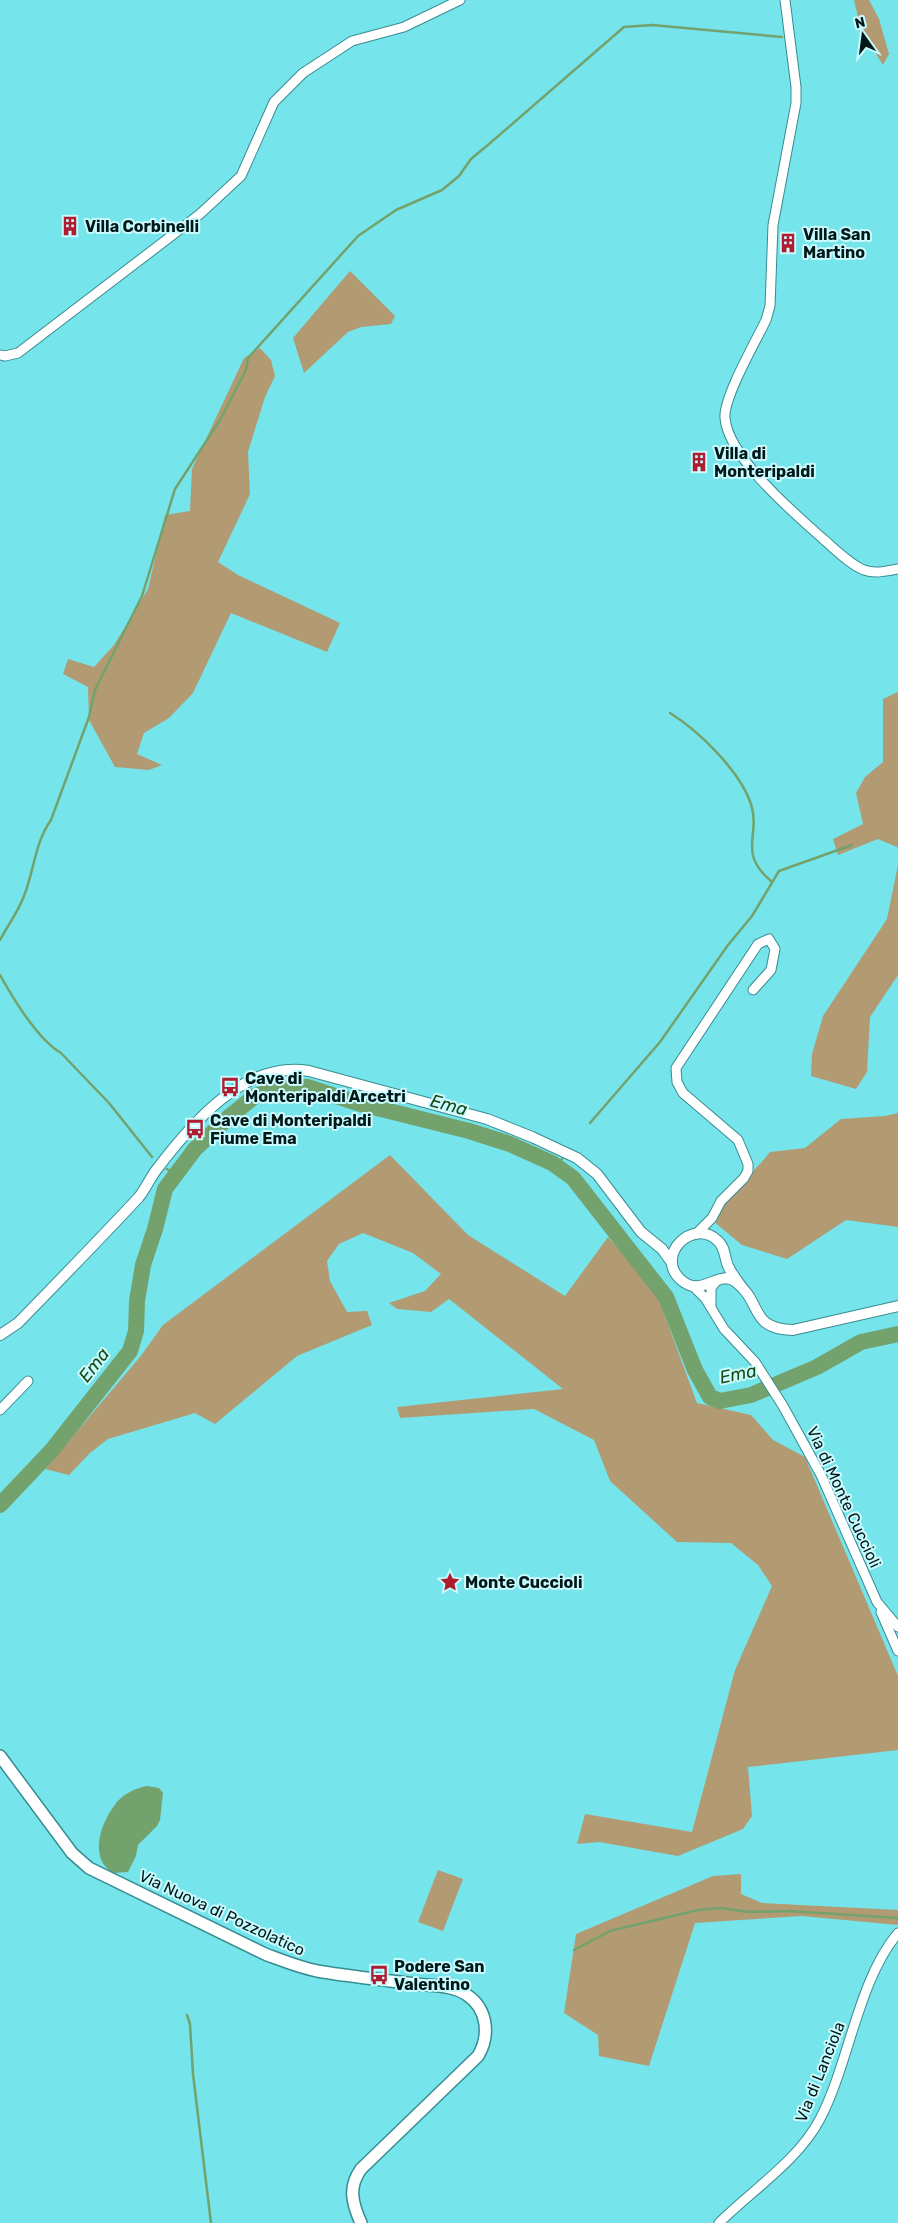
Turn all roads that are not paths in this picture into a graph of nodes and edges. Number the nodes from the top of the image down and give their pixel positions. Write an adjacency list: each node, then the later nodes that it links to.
1 (460, 0): 3 (street)
2 (785, 0): 4 (street)
3 (0, 355)
4 (898, 569)
5 (753, 990): 6 (street)
6 (712, 1218): 7 (street); 8 (street)
7 (697, 1233): 8 (street); 10 (street)
8 (713, 1237): 11 (street)
9 (656, 1243): 10 (street); 12 (street); 18 (street)
10 (676, 1246): 12 (street)
11 (726, 1258): 13 (street); 15 (street)
12 (672, 1263): 14 (street)
13 (717, 1280): 14 (street); 15 (street); 16 (street)
14 (693, 1286): 16 (street, Via di Monte Cuccioli)
15 (744, 1290): 17 (street)
16 (711, 1306): 21 (street, Via di Monte Cuccioli)
17 (898, 1306)
18 (0, 1335)
19 (28, 1381): 20 (street)
20 (0, 1410)
21 (877, 1602): 22 (street, Via di Monte Cuccioli); 23 (street)
22 (898, 1627)
23 (898, 1651)
24 (0, 1756): 26 (main road, Via Nuova di Pozzolatico)
25 (898, 1933): 27 (street, Via di Lanciola)
26 (361, 2223)
27 (719, 2223)

